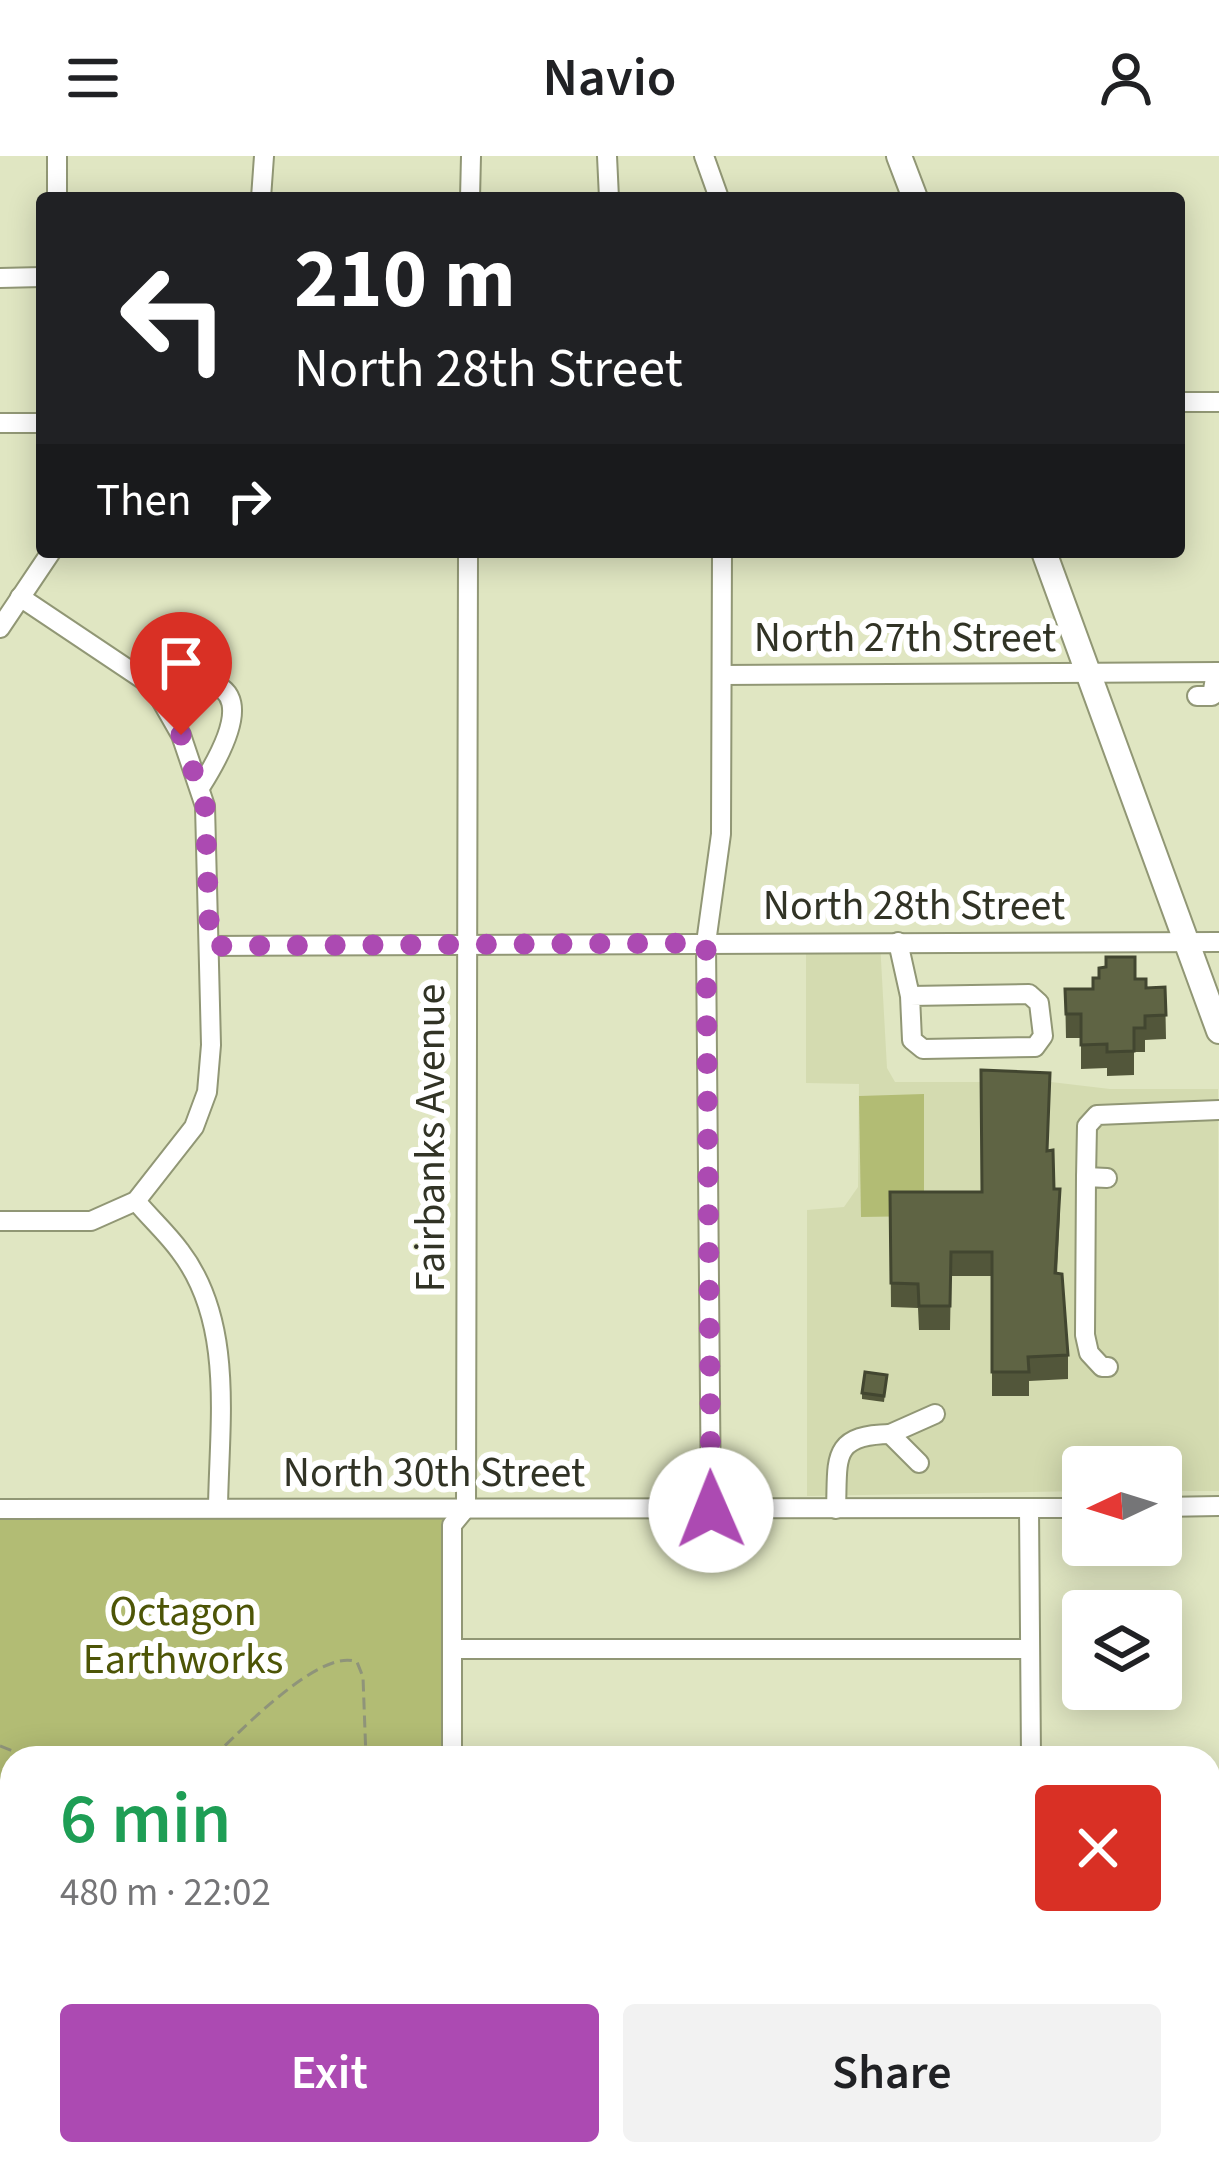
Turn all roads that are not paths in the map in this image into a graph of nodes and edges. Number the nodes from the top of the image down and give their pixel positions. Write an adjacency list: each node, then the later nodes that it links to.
1 (57, 156): 7 (street)
2 (264, 156): 8 (street)
3 (471, 156): 9 (street)
4 (607, 156): 10 (street)
5 (704, 156): 11 (street)
6 (899, 156): 12 (main road)
7 (57, 192)
8 (261, 192)
9 (470, 192)
10 (609, 192)
11 (717, 192)
12 (913, 192)
13 (36, 277): 14 (street)
14 (0, 278)
15 (1185, 402): 16 (street)
16 (1219, 402)
17 (0, 423): 18 (street)
18 (36, 423)
19 (47, 558): 23 (street)
20 (468, 558): 36 (street, Fairbanks Avenue)
21 (722, 558): 27 (street)
22 (1046, 558): 26 (main road)
23 (20, 597): 24 (street); 28 (street)
24 (0, 628)
25 (1218, 672): 26 (street, North 27th Street); 29 (street)
26 (1089, 674): 27 (street, North 27th Street); 31 (main road)
27 (722, 675): 34 (street)
28 (153, 686): 30 (street); 30 (street)
29 (1197, 696)
30 (200, 786): 35 (street)
31 (1186, 941): 32 (street, North 28th Street); 33 (street, North 28th Street); 38 (main road)
32 (898, 942): 34 (street, North 28th Street); 37 (street)
33 (1219, 942)
34 (706, 943): 36 (street, North 28th Street); 55 (street)
35 (210, 946): 36 (street, North 28th Street); 42 (street)
36 (467, 946): 51 (street, Fairbanks Avenue)
37 (910, 996): 37 (street)
38 (1219, 1031)
39 (1219, 1110): 40 (street)
40 (1086, 1178): 41 (street); 44 (street)
41 (1107, 1178)
42 (136, 1202): 43 (street); 50 (street)
43 (0, 1220)
44 (1108, 1366)
45 (935, 1414): 46 (street)
46 (890, 1434): 47 (street); 56 (street)
47 (919, 1463)
48 (1219, 1506): 49 (street)
49 (1182, 1507)
50 (218, 1508): 51 (street, North 30th Street); 54 (street, North 30th Street)
51 (466, 1508): 55 (street, North 30th Street); 57 (street, Fairbanks Avenue)
52 (1029, 1508): 53 (street, North 30th Street); 56 (street, North 30th Street); 58 (street)
53 (1062, 1508)
54 (0, 1509)
55 (711, 1510): 56 (street, North 30th Street)
56 (836, 1510)
57 (452, 1649): 58 (street); 59 (street, Fairbanks Avenue)
58 (1030, 1649): 60 (street)
59 (452, 1746)
60 (1031, 1746)

